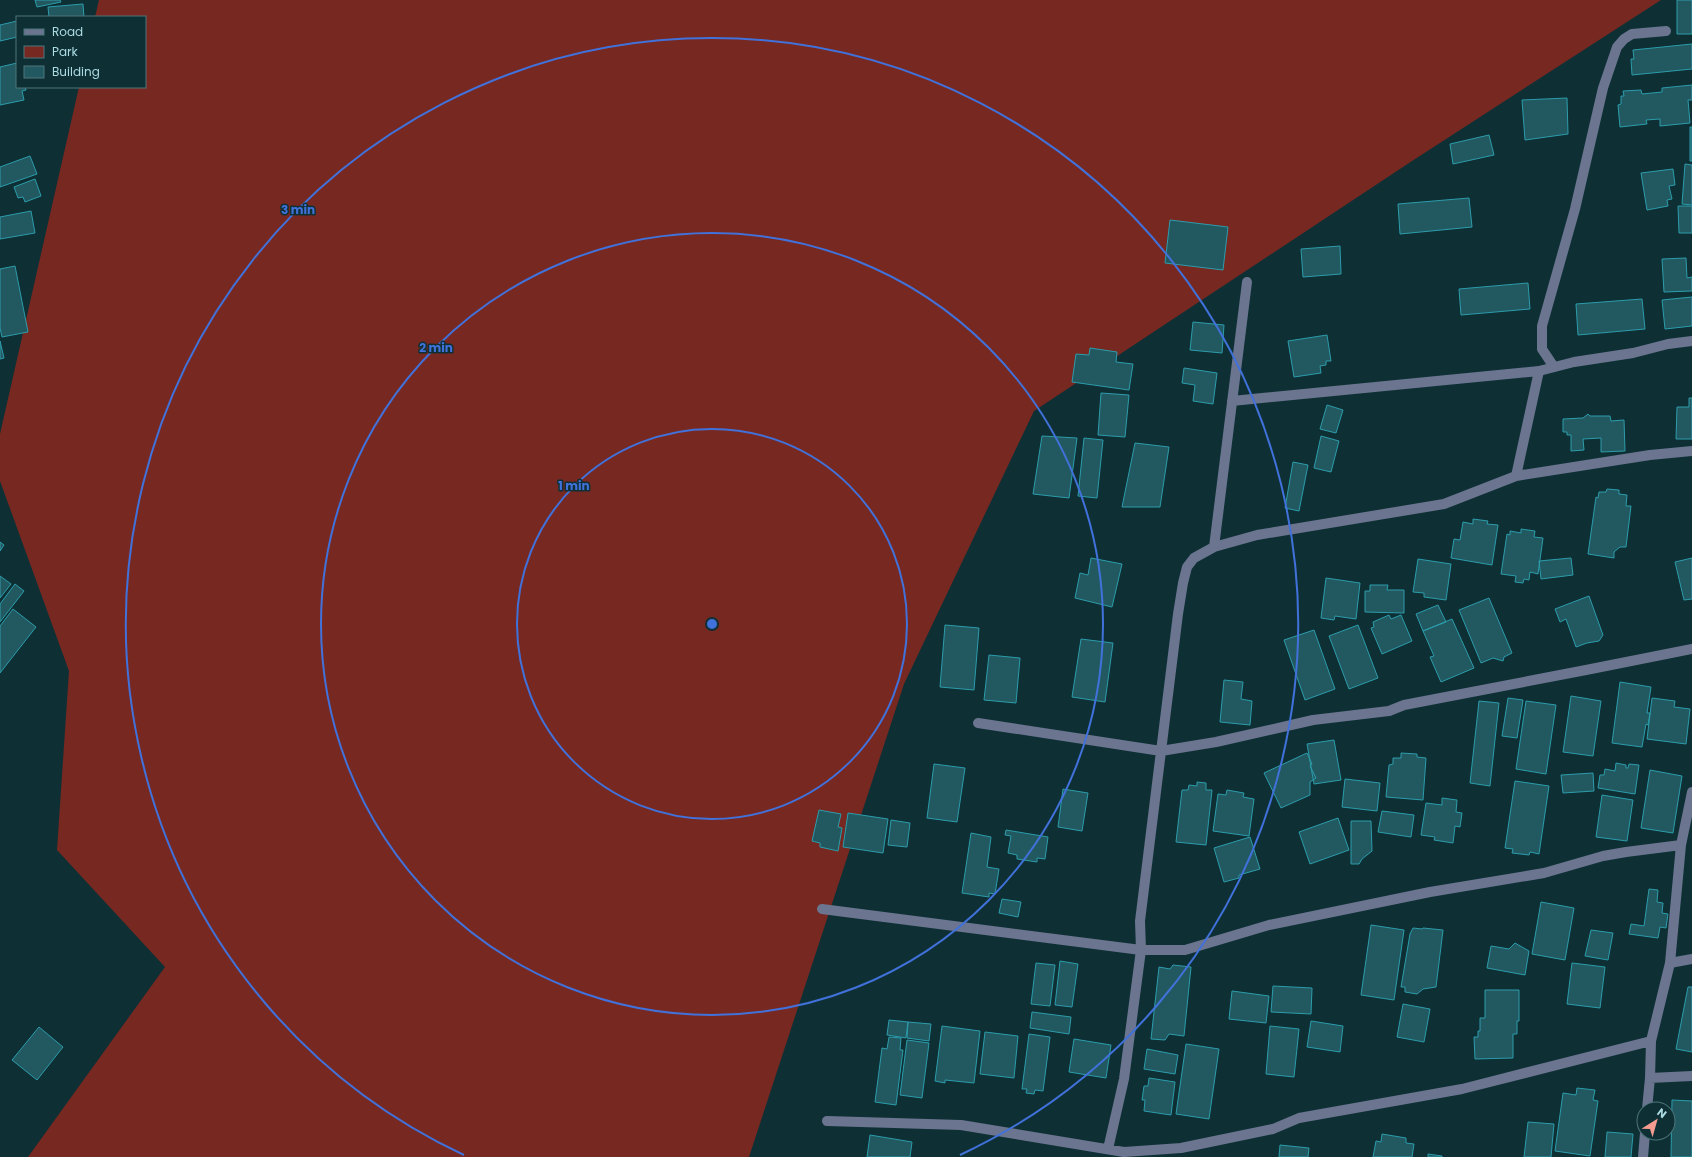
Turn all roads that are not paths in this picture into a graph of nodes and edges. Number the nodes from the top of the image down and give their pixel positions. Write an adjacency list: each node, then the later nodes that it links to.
1 (1666, 31): 4 (street)
2 (1247, 282): 6 (street)
3 (1692, 341): 4 (street)
4 (1554, 367): 5 (street)
5 (1539, 371): 6 (street); 8 (street)
6 (1232, 401): 9 (street)
7 (1692, 451): 8 (street)
8 (1516, 476): 9 (street)
9 (1214, 547): 12 (street)
10 (1692, 649): 12 (street)
11 (978, 723): 12 (street)
12 (1161, 751): 16 (street)
13 (1692, 792): 14 (street)
14 (1681, 845): 16 (street); 18 (street)
15 (822, 909): 16 (street)
16 (1141, 950): 25 (street)
17 (1692, 959): 18 (street)
18 (1670, 963): 19 (street)
19 (1651, 1041): 21 (street); 25 (street)
20 (1692, 1076): 21 (street)
21 (1650, 1078): 22 (street)
22 (1648, 1101)
23 (827, 1121): 25 (street)
24 (1644, 1141): 26 (street)
25 (1108, 1150)
26 (1643, 1157)

